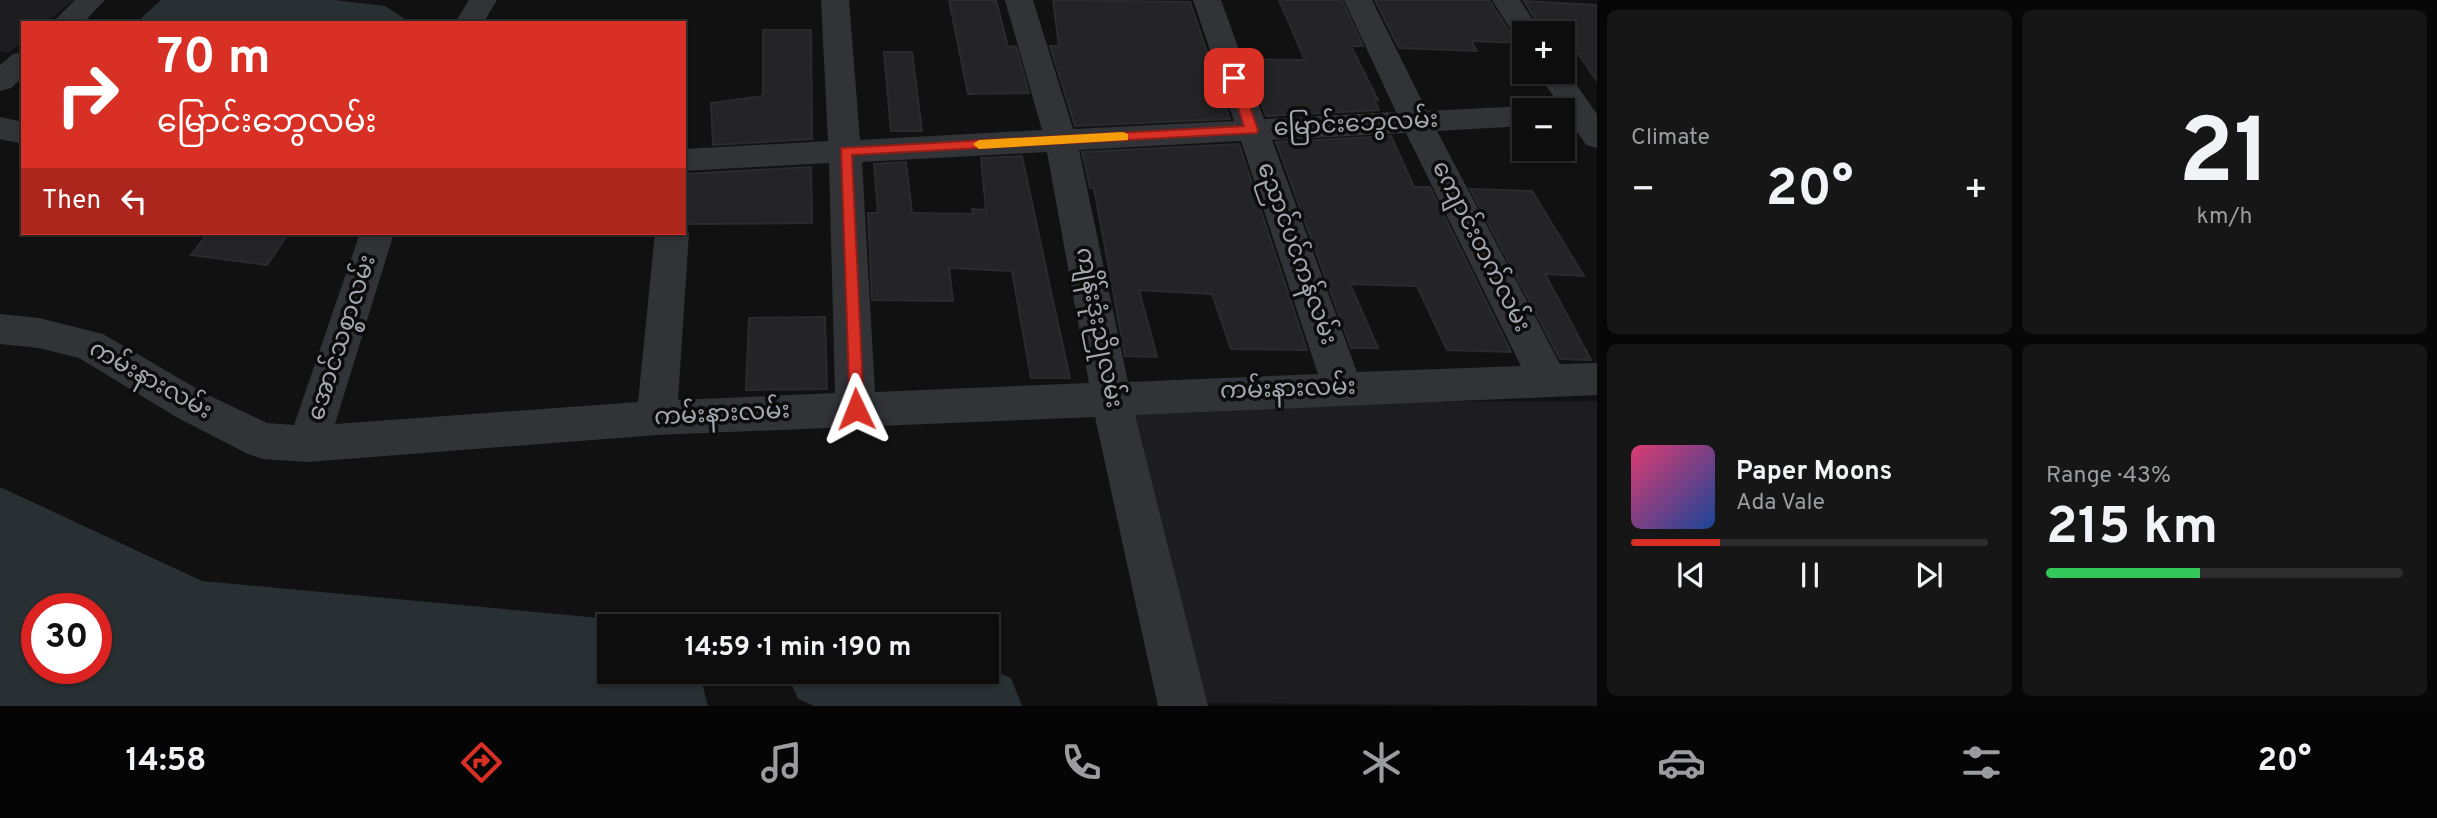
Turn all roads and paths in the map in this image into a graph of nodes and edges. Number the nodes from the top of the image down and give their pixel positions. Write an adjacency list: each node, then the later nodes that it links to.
1 (91, 0): 8 (street)
2 (483, 0): 9 (street)
3 (835, 0): 21 (street)
4 (1019, 0): 20 (street, ကျိန်းဒုံးညိုလမ်း)
5 (1207, 0): 18 (street, ညောင်ပင်ကန်လမ်း)
6 (1358, 0): 16 (street, ကျောင်းတက်လမ်း)
7 (1506, 0): 10 (street)
8 (67, 21)
9 (470, 21)
10 (1519, 21)
11 (21, 63): 12 (street)
12 (0, 81)
13 (1560, 84): 15 (street)
14 (1512, 117): 16 (street, မြောင်းဘွေလမ်း)
15 (1584, 119)
16 (1416, 121): 18 (street, မြောင်းဘွေလမ်း); 27 (street, ကျောင်းတက်လမ်း)
17 (0, 128): 19 (street)
18 (1252, 130): 20 (street, မြောင်းဘွေလမ်း); 28 (street, ညောင်ပင်ကန်လမ်း)
19 (21, 133)
20 (1061, 140): 21 (street, မြောင်းဘွေလမ်း); 29 (street, ကျိန်းဒုံးညိုလမ်း)
21 (845, 151): 22 (street, မြောင်းဘွေလမ်း); 30 (street)
22 (686, 160)
23 (376, 235): 32 (street, အောင်သစ္စာလမ်း)
24 (672, 235): 31 (street)
25 (0, 328): 32 (street, ကမ်းနားလမ်း)
26 (1597, 379): 27 (street, ကမ်းနားလမ်း)
27 (1548, 380): 28 (street, ကမ်းနားလမ်း)
28 (1343, 388): 29 (street, ကမ်းနားလမ်း)
29 (1111, 397): 30 (street, ကမ်းနားလမ်း); 33 (street, ကျိန်းဒုံးညိုလမ်း)
30 (856, 409): 31 (street, ကမ်းနားလမ်း)
31 (657, 418): 32 (street, ကမ်းနားလမ်း)
32 (308, 444)
33 (1183, 706)

